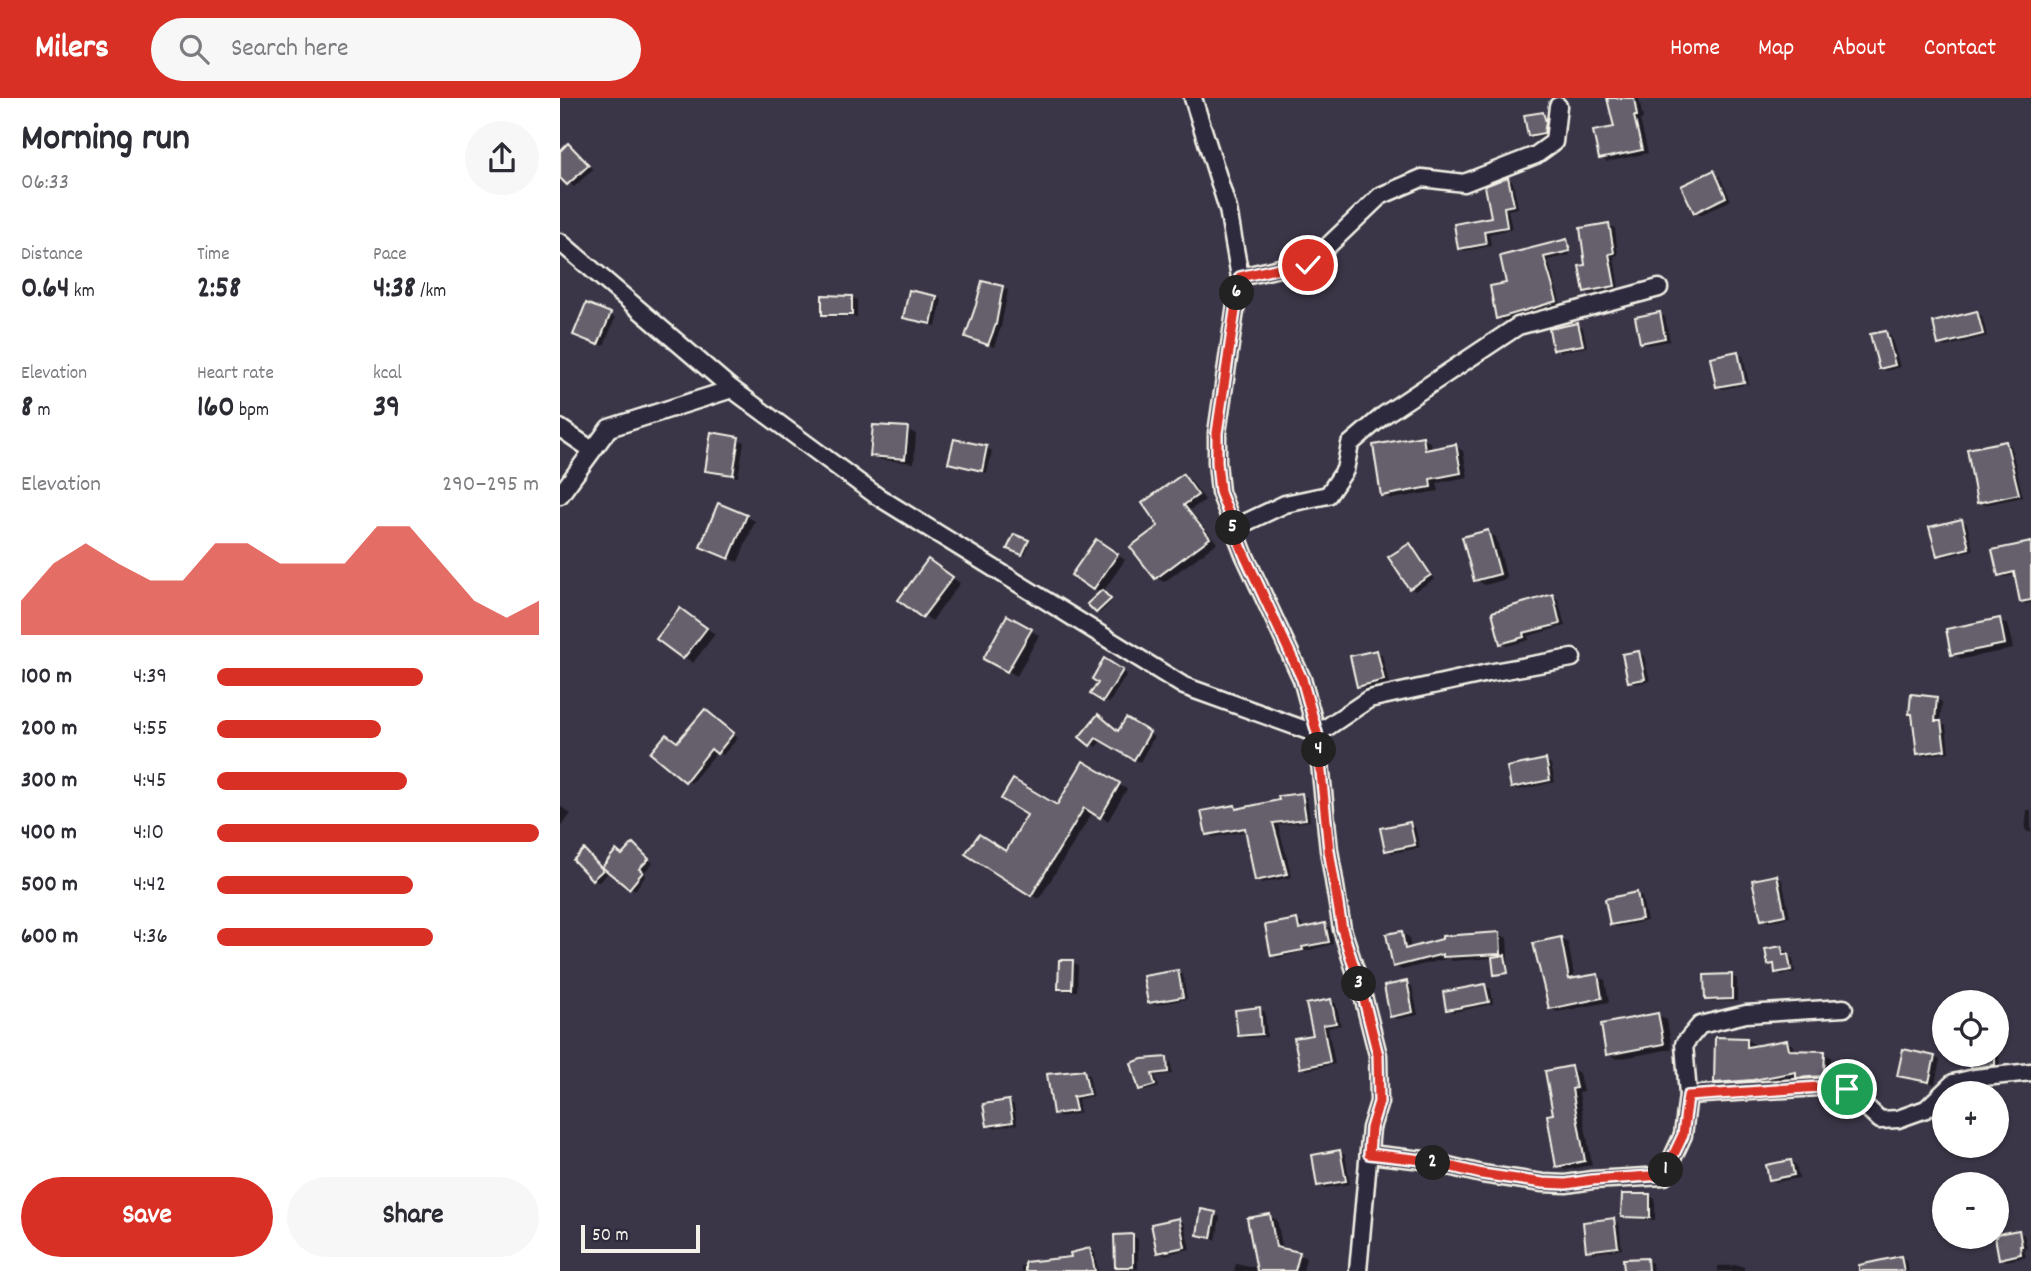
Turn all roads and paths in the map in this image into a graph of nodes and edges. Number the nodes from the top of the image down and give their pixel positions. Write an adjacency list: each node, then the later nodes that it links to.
1 (1193, 98): 4 (street)
2 (1558, 106): 4 (street)
3 (560, 242): 6 (street)
4 (1240, 277): 10 (street)
5 (1658, 288): 10 (street)
6 (732, 389): 8 (street); 12 (street)
7 (560, 428): 8 (street)
8 (592, 450): 9 (street)
9 (560, 495)
10 (1234, 528): 12 (street)
11 (1572, 658): 12 (street)
12 (1317, 733): 16 (street)
13 (1844, 1009): 15 (street)
14 (2031, 1072): 15 (street)
15 (1688, 1096): 16 (street)
16 (1369, 1154): 17 (street)
17 (1358, 1271)

